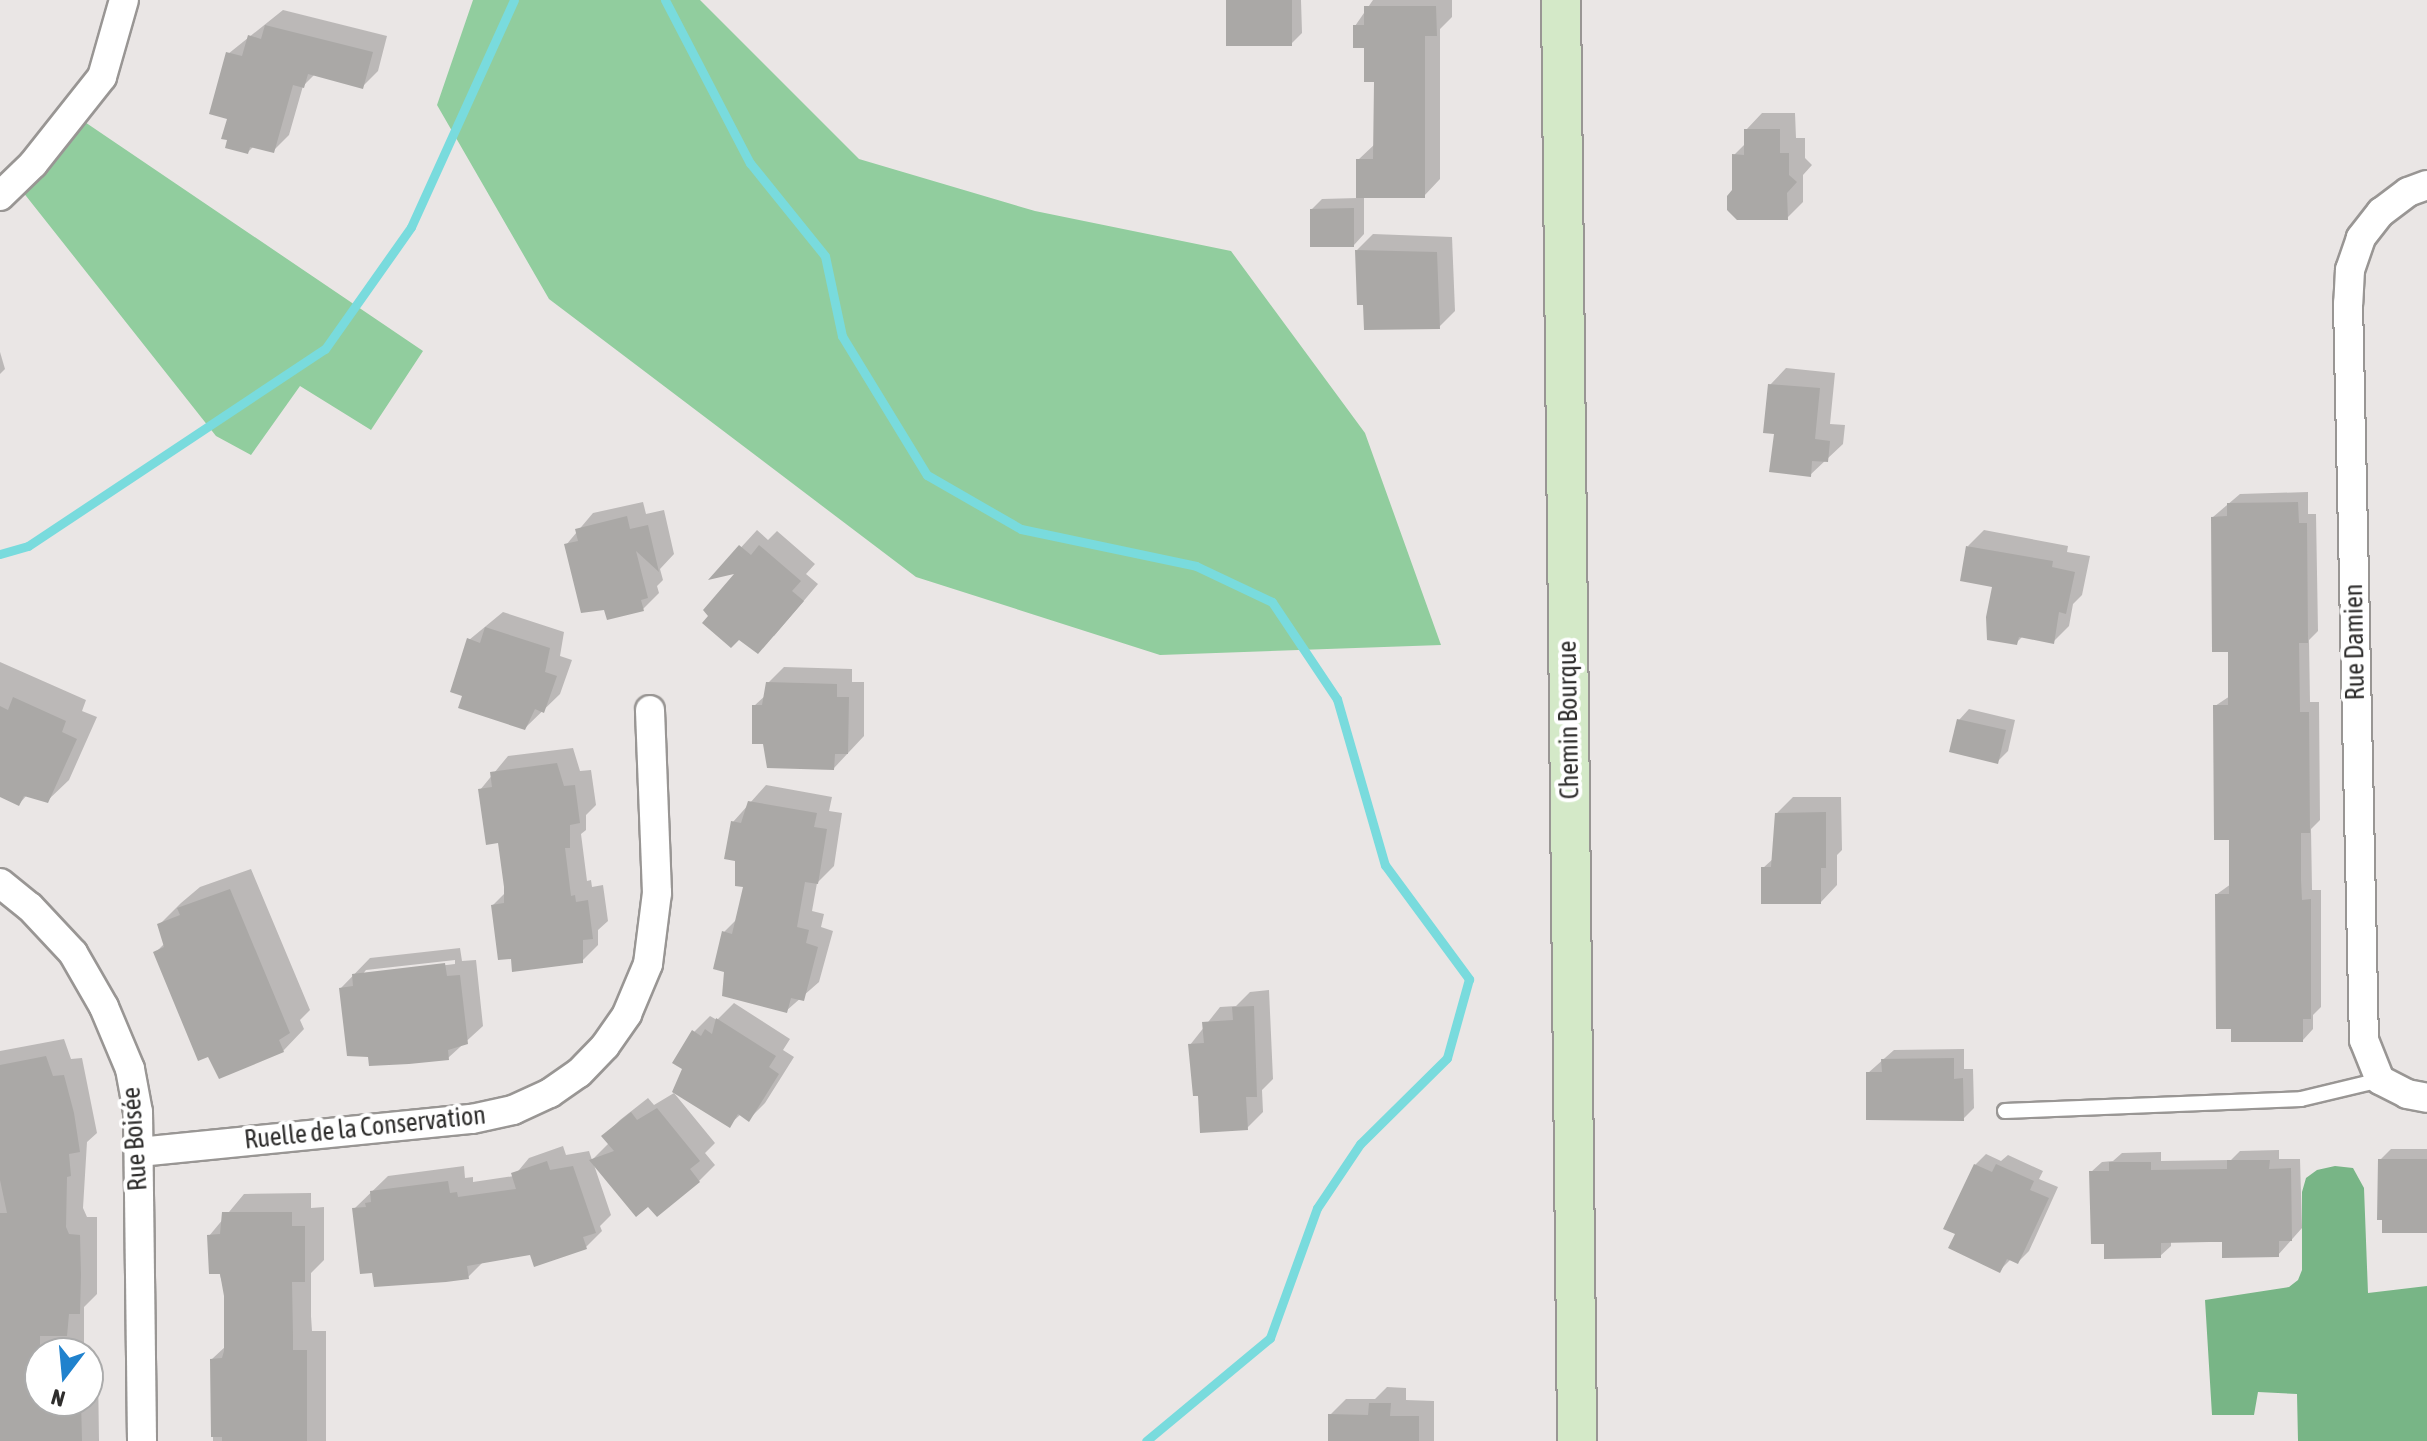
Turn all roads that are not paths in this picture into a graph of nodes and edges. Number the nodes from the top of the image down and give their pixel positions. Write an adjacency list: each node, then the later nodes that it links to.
1 (124, 0): 4 (street)
2 (1561, 0): 12 (street, Chemin Bourque)
3 (2427, 185): 7 (street, Rue Damien)
4 (0, 196)
5 (650, 710): 10 (street, Ruelle de la Conservation)
6 (0, 883): 10 (street, Rue Boisée)
7 (2380, 1080): 8 (street); 9 (lane)
8 (2427, 1098)
9 (2005, 1111)
10 (139, 1152): 11 (street, Rue Boisée)
11 (142, 1441)
12 (1577, 1441)

